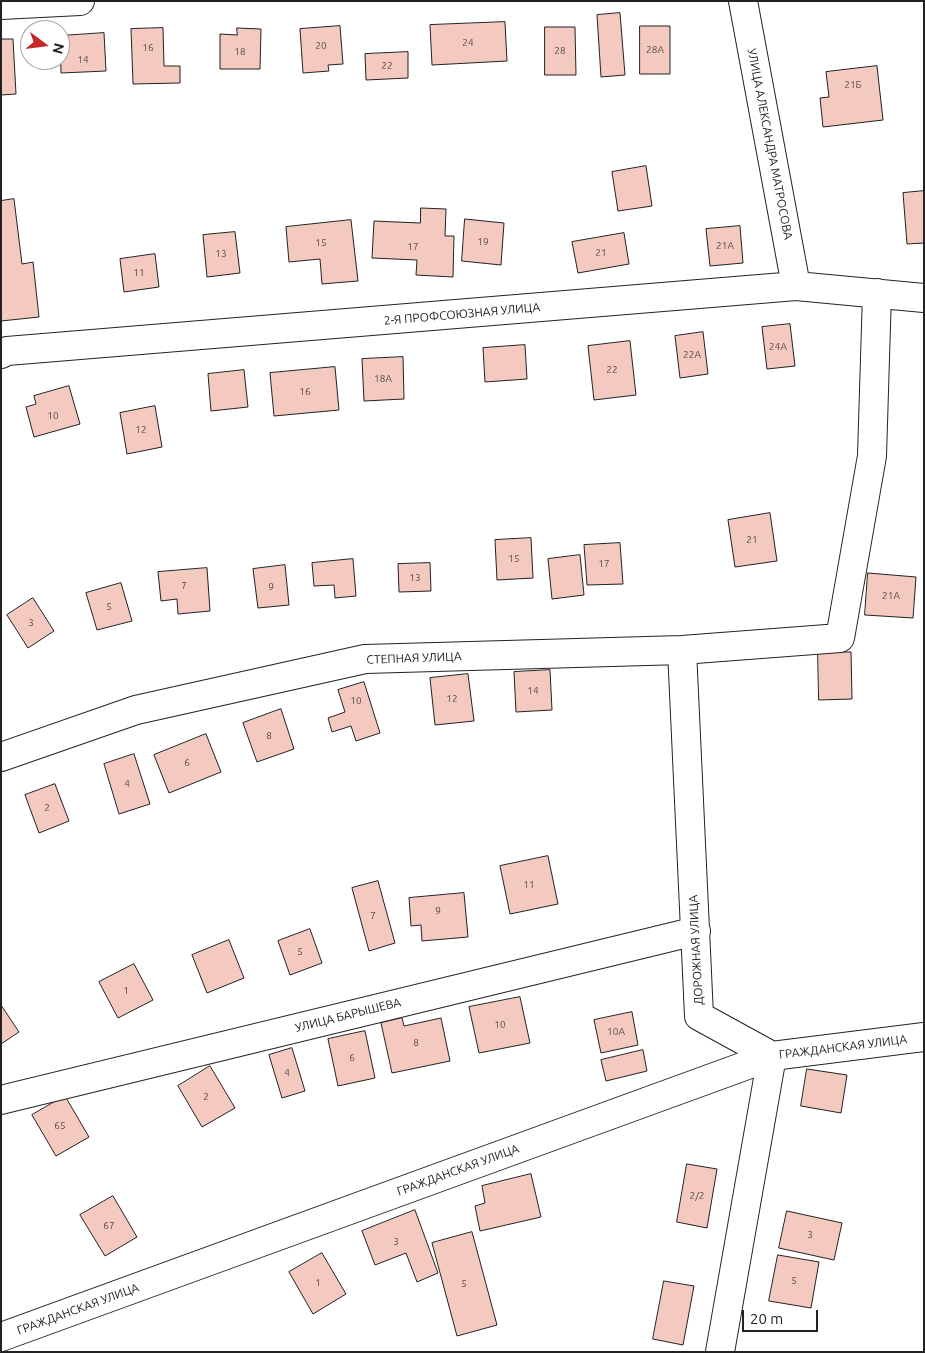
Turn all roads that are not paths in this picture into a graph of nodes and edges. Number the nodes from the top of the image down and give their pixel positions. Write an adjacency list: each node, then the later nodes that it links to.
1 (80, 1): 3 (street)
2 (743, 1): 4 (street, УЛИЦА АЛЕКСАНДРА МАТРОСОВА)
3 (1, 5)
4 (796, 286): 5 (street, 2-Я ПРОФСОЮЗНАЯ УЛИЦА); 7 (street, 2-Я ПРОФСОЮЗНАЯ УЛИЦА)
5 (877, 293): 6 (street, 2-Я ПРОФСОЮЗНАЯ УЛИЦА); 8 (street, СТЕПНАЯ УЛИЦА)
6 (924, 298)
7 (1, 354)
8 (682, 650): 9 (street, СТЕПНАЯ УЛИЦА); 10 (street, ДОРОЖНАЯ УЛИЦА)
9 (1, 757)
10 (696, 930): 12 (street, ДОРОЖНАЯ УЛИЦА); 13 (street, УЛИЦА БАРЫШЕВА)
11 (924, 1038): 12 (street, ГРАЖДАНСКАЯ УЛИЦА)
12 (772, 1056): 14 (street, ГРАЖДАНСКАЯ УЛИЦА); 15 (street)
13 (1, 1100)
14 (1, 1337)
15 (720, 1352)

